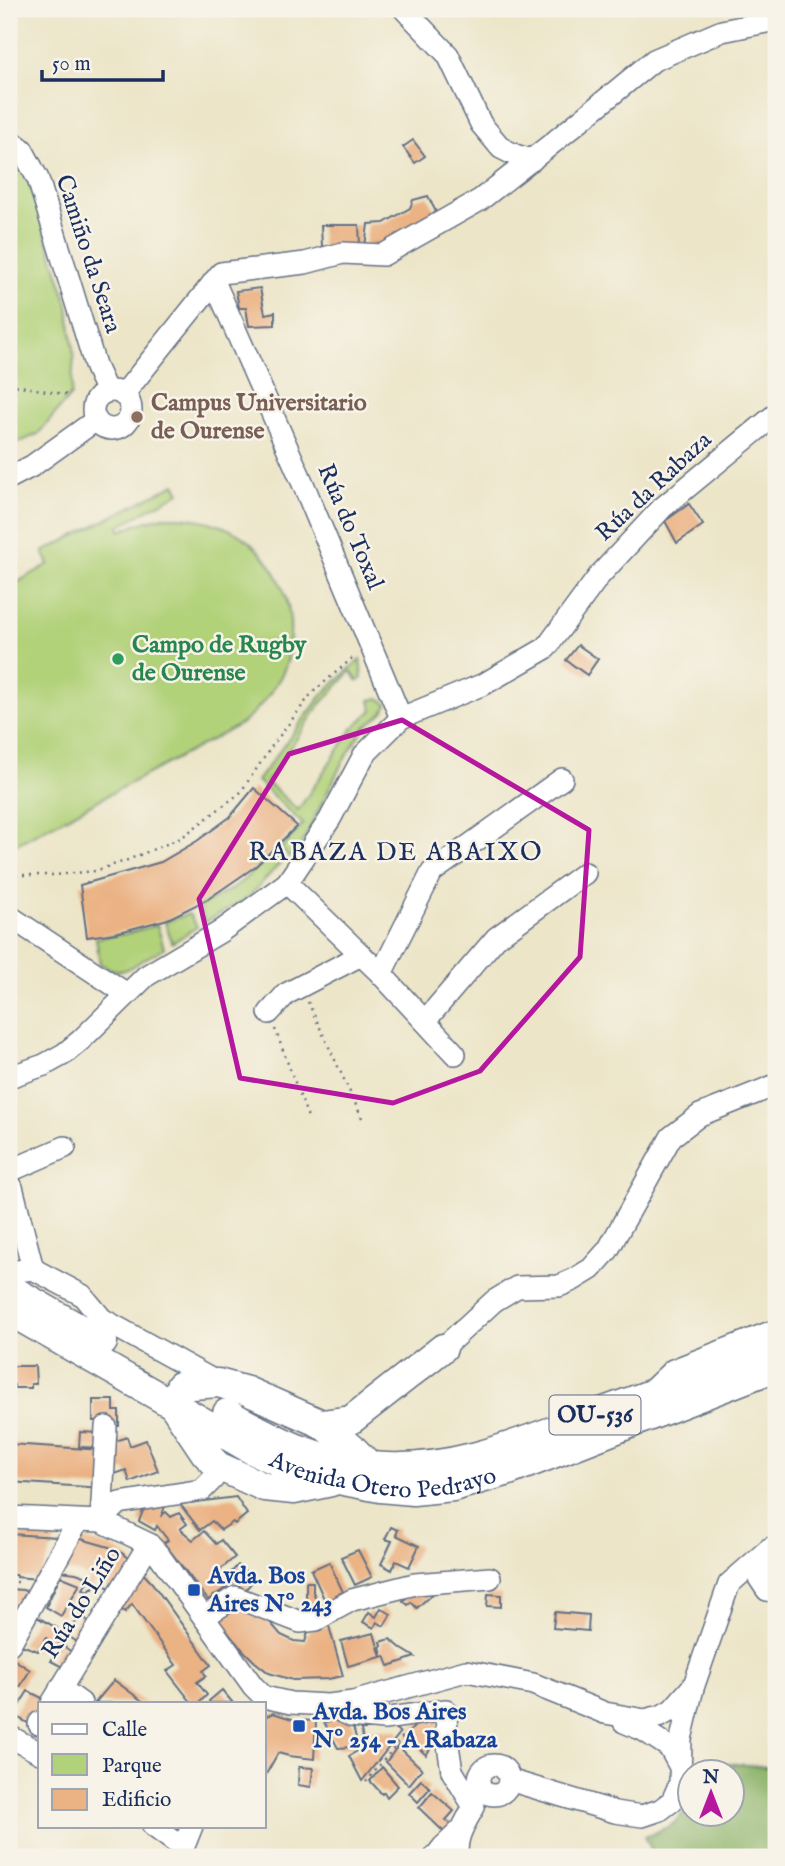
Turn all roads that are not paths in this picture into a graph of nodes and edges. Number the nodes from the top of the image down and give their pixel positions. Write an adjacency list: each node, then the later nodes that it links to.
1 (404, 9): 5 (street)
2 (747, 17): 3 (street); 5 (street)
3 (776, 20)
4 (9, 139): 7 (street, Camiño da Seara)
5 (532, 160): 6 (street)
6 (215, 281): 7 (street); 11 (street, Rúa do Toxal)
7 (115, 393): 9 (street); 9 (street)
8 (776, 414): 11 (street, Rúa da Rabaza)
9 (96, 420): 10 (street)
10 (9, 478)
11 (401, 718): 14 (street, Rúa da Rabaza)
12 (562, 779): 17 (street)
13 (585, 873): 20 (street)
14 (287, 883): 16 (street); 18 (street, Rúa da Rabaza)
15 (9, 916): 18 (street)
16 (361, 955): 17 (street); 19 (street)
17 (381, 974): 20 (street)
18 (127, 995): 22 (street, Rúa da Rabaza)
19 (269, 1013)
20 (425, 1021): 21 (street)
21 (455, 1054)
22 (9, 1077)
23 (776, 1085): 32 (street)
24 (65, 1147): 25 (street)
25 (9, 1170)
26 (9, 1185): 28 (street)
27 (9, 1248): 28 (street)
28 (18, 1275): 34 (main road, Avenida Otero Pedrayo); 36 (street)
29 (9, 1311): 34 (main road, Avenida Otero Pedrayo)
30 (776, 1330): 35 (street)
31 (776, 1347): 35 (main road, Avenida Otero Pedrayo / OU-536)
32 (443, 1348): 38 (main road); 40 (main road)
33 (776, 1367): 43 (main road, Avenida Otero Pedrayo / OU-536)
34 (175, 1394): 36 (main road); 36 (main road, Avenida Otero Pedrayo); 41 (main road)
35 (644, 1397): 43 (main road, Avenida Otero Pedrayo / OU-536)
36 (216, 1406): 37 (main road); 41 (main road); 42 (main road, Avenida Otero Pedrayo)
37 (293, 1412): 38 (main road); 42 (main road)
38 (322, 1424): 40 (main road)
39 (106, 1427): 48 (street)
40 (362, 1458): 42 (main road, Avenida Otero Pedrayo); 43 (main road, Avenida Otero Pedrayo)
41 (212, 1460): 45 (main road); 48 (street)
42 (301, 1460): 44 (main road, Avenida Otero Pedrayo); 45 (main road)
43 (412, 1479): 44 (main road, Avenida Otero Pedrayo)
44 (339, 1480): 45 (main road)
45 (264, 1487)
46 (9, 1517): 47 (street)
47 (78, 1521): 48 (street); 55 (street)
48 (101, 1521): 49 (street)
49 (149, 1544): 54 (street); 57 (street, Rúa do Liño)
50 (776, 1546): 56 (street)
51 (776, 1565): 53 (street)
52 (490, 1578): 54 (street)
53 (776, 1592)
54 (204, 1617): 58 (street)
55 (10, 1644)
56 (694, 1685): 61 (street); 64 (street)
57 (56, 1696): 59 (street, Rúa do Liño)
58 (262, 1700): 60 (street)
59 (77, 1702)
60 (328, 1704): 61 (street); 67 (street)
61 (605, 1713): 65 (street)
62 (9, 1736): 63 (street)
63 (38, 1752)
64 (680, 1758)
65 (676, 1760)
66 (676, 1792): 67 (street)
67 (479, 1800): 70 (street)
68 (156, 1828): 69 (street)
69 (191, 1828)
70 (460, 1831): 71 (street); 72 (street)
71 (435, 1857)
72 (458, 1857)

